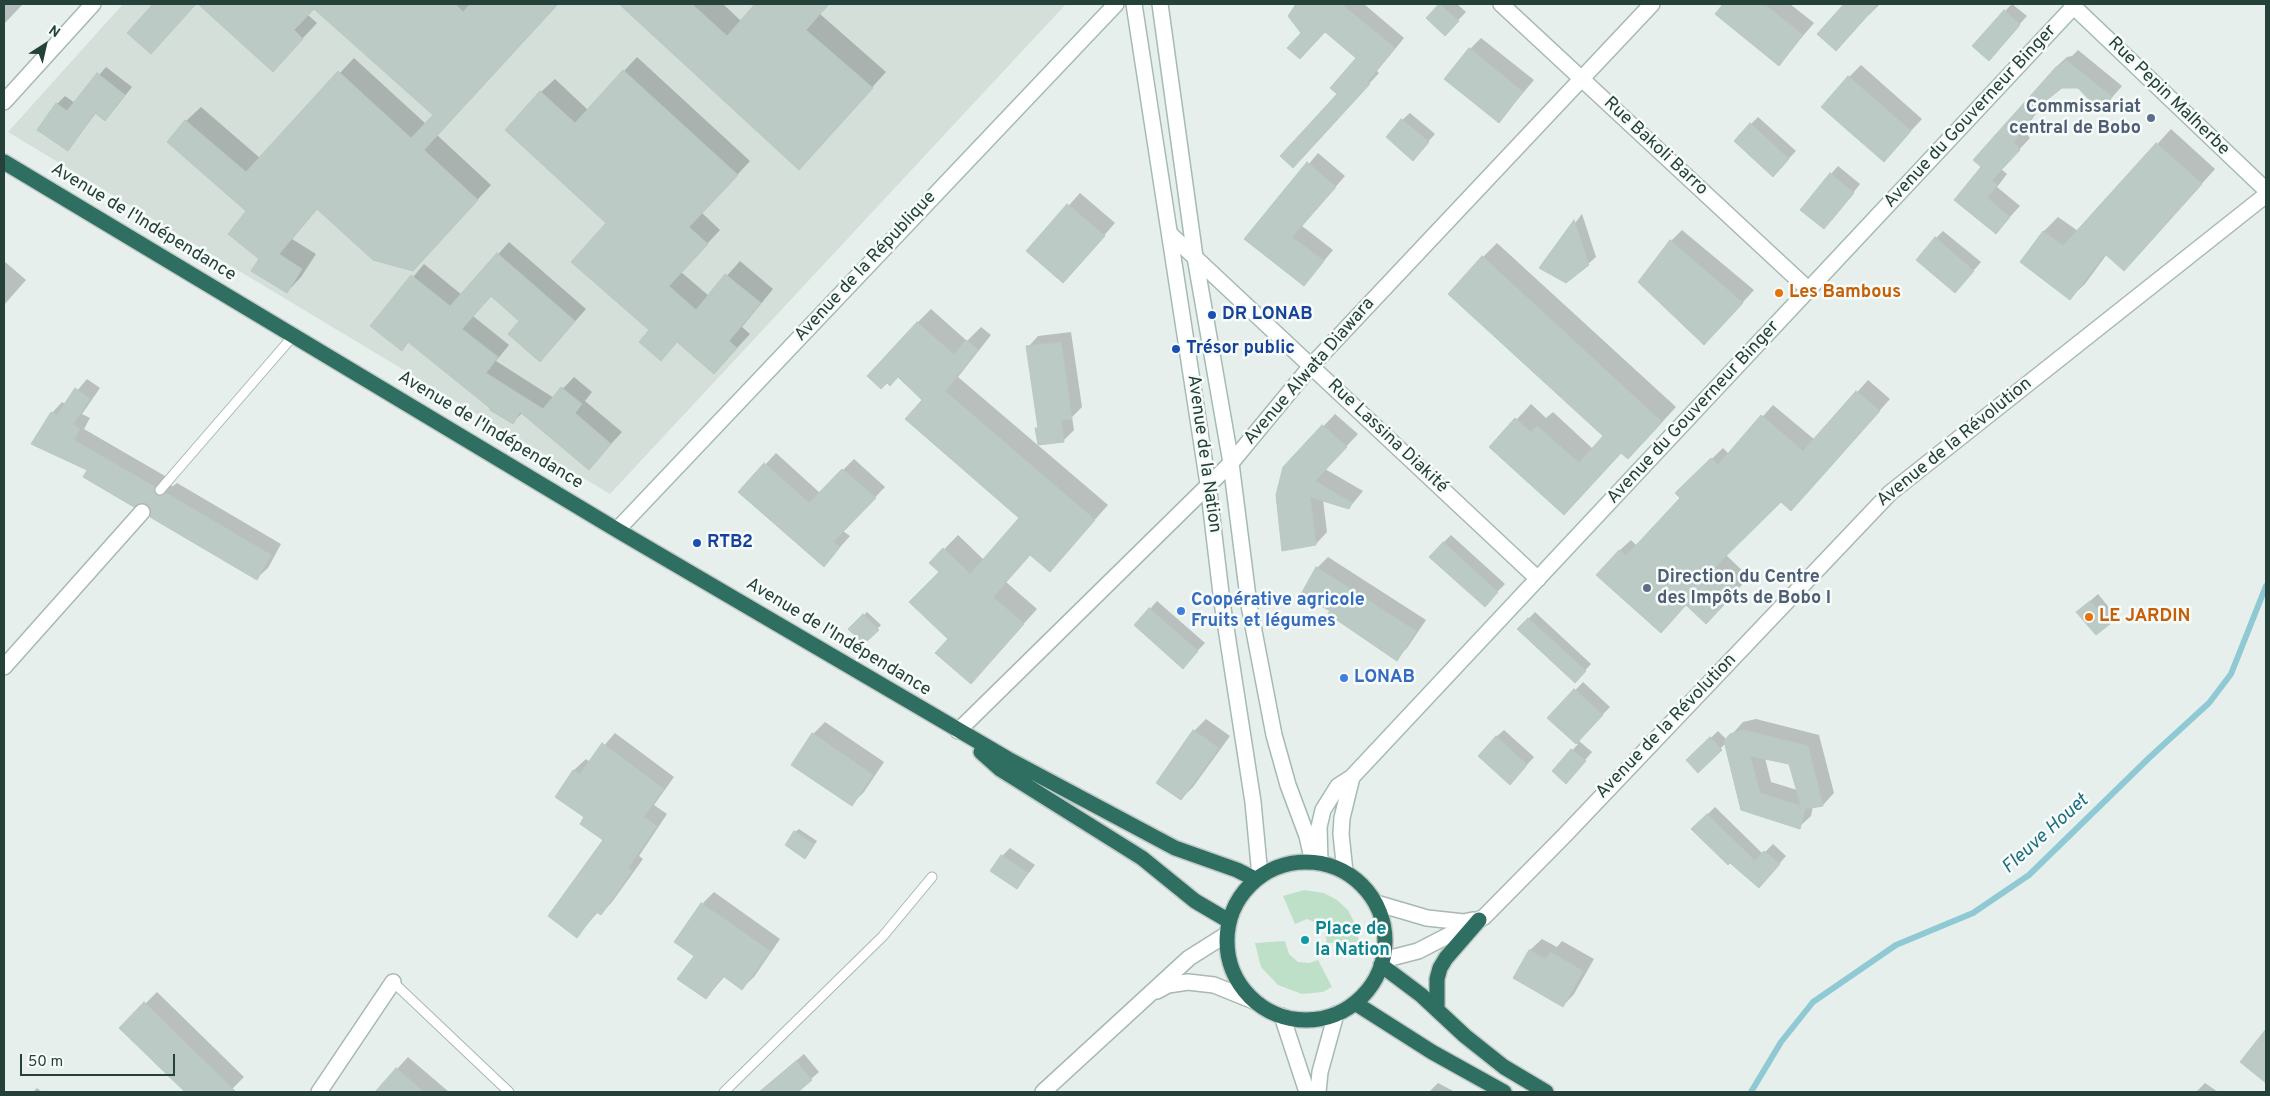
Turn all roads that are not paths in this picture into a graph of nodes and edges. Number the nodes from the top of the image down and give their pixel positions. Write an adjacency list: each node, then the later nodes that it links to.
1 (93, 4): 9 (street)
2 (1116, 4): 22 (street, Avenue de la République)
3 (1134, 4): 13 (street, Avenue de la Nation)
4 (1160, 4): 14 (street, Avenue de la Nation)
5 (1501, 4): 8 (street, Rue Bakoli Barro)
6 (1652, 4): 8 (street, Avenue Alwata Diawara)
7 (2074, 5): 11 (street, Rue Pepin Malherbe); 15 (street, Avenue du Gouverneur Binger)
8 (1582, 79): 15 (street, Rue Bakoli Barro); 17 (street, Avenue Alwata Diawara)
9 (4, 102)
10 (4, 162): 16 (highway, Avenue de l'Indépendance)
11 (2266, 190)
12 (2266, 195): 32 (street, Avenue de la Révolution)
13 (1170, 234): 14 (street, Rue Lassina Diakité); 19 (street, Avenue de la Nation)
14 (1195, 257): 17 (street, Rue Lassina Diakité); 18 (street, Avenue de la Nation)
15 (1809, 290): 23 (street, Avenue du Gouverneur Binger)
16 (294, 335): 20 (lane); 22 (highway, Avenue de l'Indépendance)
17 (1311, 366): 18 (street, Avenue Alwata Diawara); 23 (street, Rue Lassina Diakité)
18 (1230, 463): 19 (street, Avenue Alwata Diawara); 27 (street, Avenue de la Nation)
19 (1208, 484): 25 (street, Avenue Alwata Diawara); 30 (street, Avenue de la Nation)
20 (160, 490)
21 (142, 512): 24 (street)
22 (617, 530): 25 (highway, Avenue de l'Indépendance)
23 (1538, 579): 26 (street, Avenue du Gouverneur Binger)
24 (4, 667)
25 (958, 731): 30 (highway, Avenue de l'Indépendance); 33 (highway, Avenue de l'Indépendance)
26 (1352, 777): 27 (street, Avenue du Gouverneur Binger); 28 (street, Avenue du Gouverneur Binger)
27 (1316, 862): 28 (highway); 30 (highway)
28 (1345, 872): 31 (highway)
29 (932, 877): 44 (lane)
30 (1258, 877): 33 (highway)
31 (1376, 903): 32 (street); 34 (highway)
32 (1482, 918): 34 (street, Avenue de la Révolution); 39 (highway)
33 (1228, 928): 36 (street); 37 (highway)
34 (1382, 962): 38 (highway); 39 (highway)
35 (393, 982): 42 (street); 43 (lane)
36 (1145, 997): 37 (street); 45 (street)
37 (1256, 1002): 41 (highway)
38 (1355, 1003): 40 (highway); 48 (highway)
39 (1437, 1009): 49 (highway)
40 (1336, 1014): 41 (highway); 47 (street)
41 (1282, 1016): 46 (street)
42 (319, 1092)
43 (509, 1092)
44 (724, 1092)
45 (1043, 1092)
46 (1307, 1092)
47 (1318, 1092)
48 (1504, 1092)
49 (1546, 1092)

